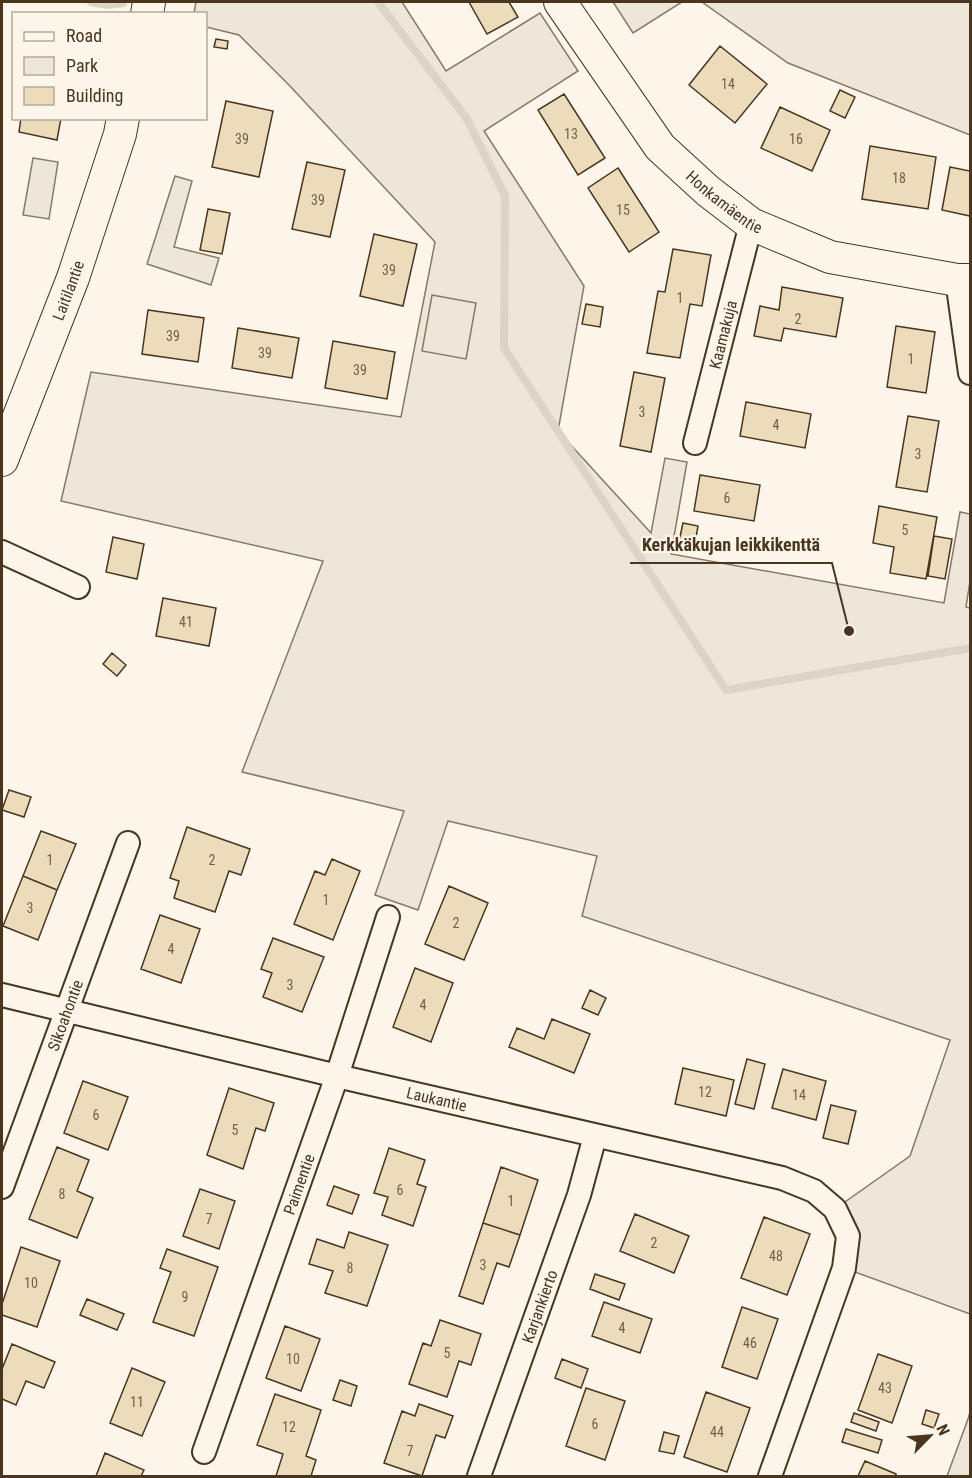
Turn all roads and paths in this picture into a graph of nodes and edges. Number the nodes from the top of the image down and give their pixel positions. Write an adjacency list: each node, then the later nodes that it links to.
1 (560, 2): 3 (street, Honkamäentie)
2 (123, 120): 7 (street, Laitilantie)
3 (751, 225): 4 (street, Honkamäentie); 6 (street, Kaamakuja)
4 (964, 280): 5 (street)
5 (970, 373)
6 (695, 443)
7 (2, 460)
8 (2, 552): 9 (street)
9 (78, 588)
10 (128, 843): 13 (street, Sikoahontie)
11 (388, 917): 14 (street, Paimentie)
12 (2, 995): 13 (street, Laukantie)
13 (66, 1010): 14 (street, Laukantie); 16 (street, Sikoahontie)
14 (337, 1076): 15 (street, Laukantie); 17 (street, Paimentie)
15 (594, 1136): 18 (street, Karjankierto); 19 (street, Laukantie)
16 (2, 1187)
17 (204, 1452)
18 (479, 1476)
19 (770, 1476)

